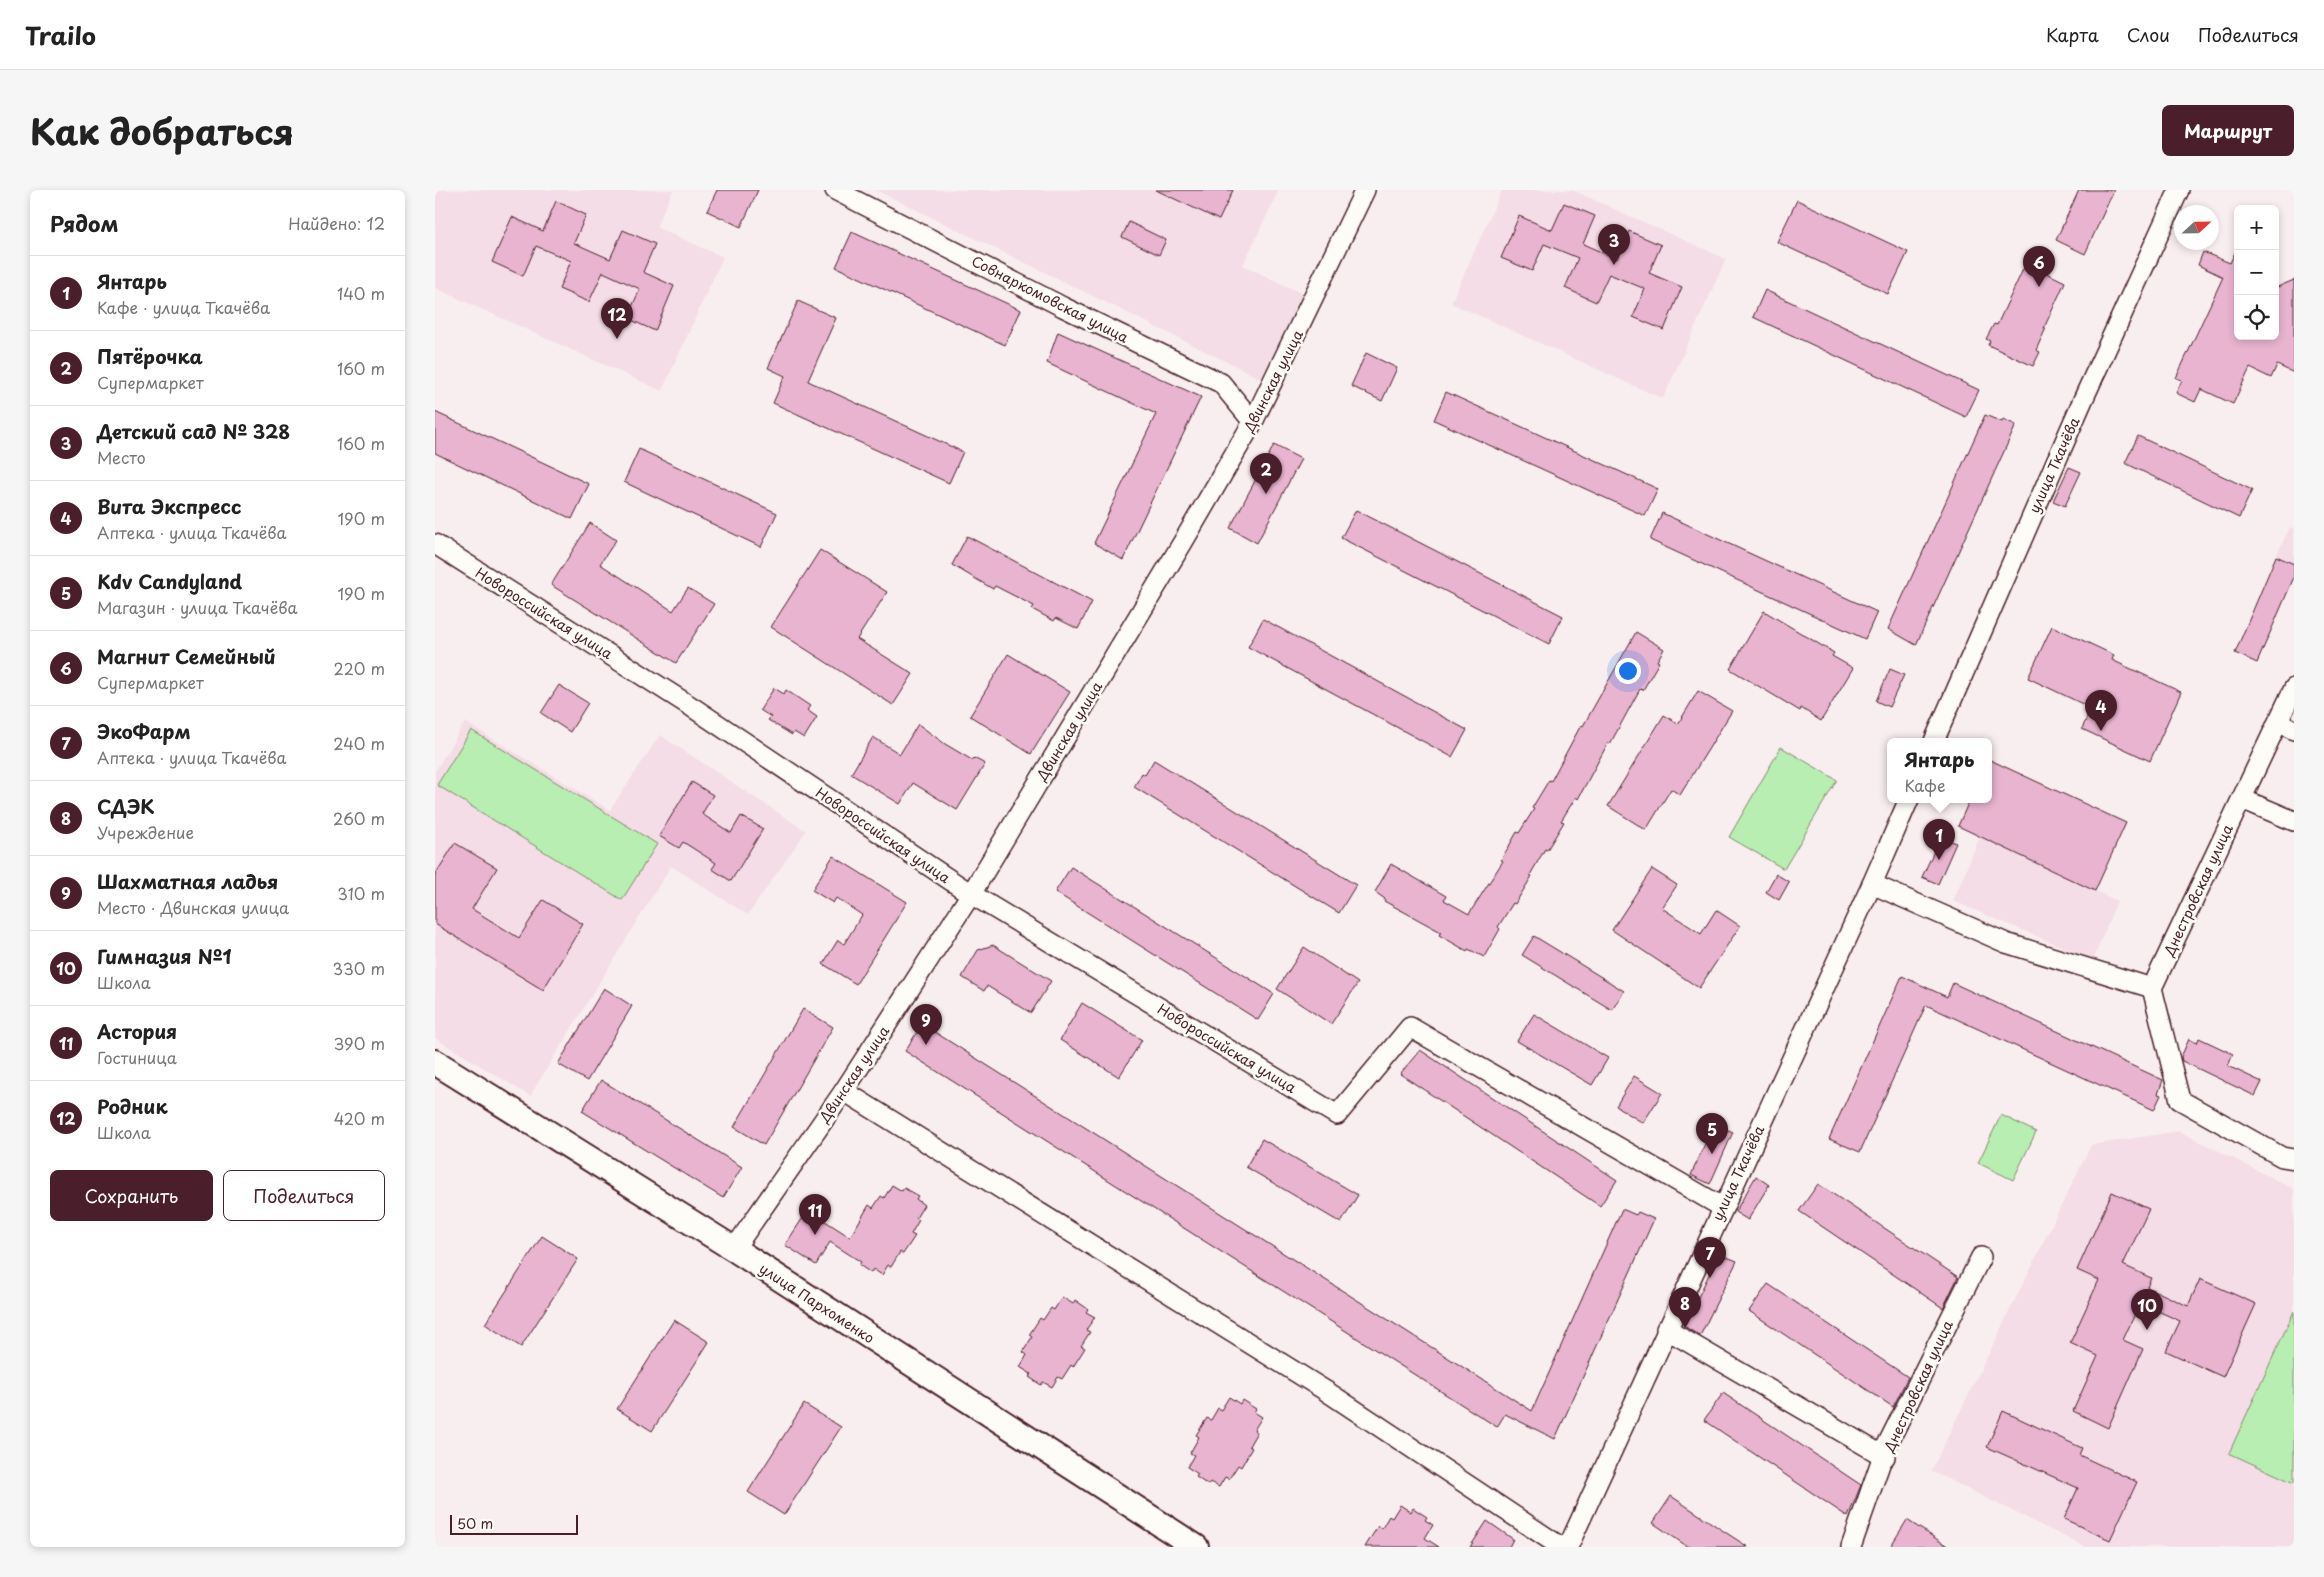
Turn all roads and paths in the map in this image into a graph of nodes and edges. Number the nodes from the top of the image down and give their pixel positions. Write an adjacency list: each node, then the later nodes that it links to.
1 (835, 190): 4 (street, Совнаркомовская улица)
2 (1365, 190): 4 (street, Двинская улица)
3 (2179, 190): 8 (street, улица Ткачёва)
4 (1253, 422): 13 (street, Двинская улица)
5 (435, 544): 13 (street, Новороссийская улица)
6 (2294, 688): 7 (street, Днестровская улица)
7 (2286, 726): 9 (street, Днестровская улица)
8 (1935, 738)
9 (2242, 798): 11 (street); 14 (street, Днестровская улица)
10 (1907, 803): 12 (street, улица Ткачёва)
11 (2294, 821)
12 (1872, 884): 14 (street); 18 (street, улица Ткачёва)
13 (971, 894): 16 (street, Двинская улица); 18 (street, Новороссийская улица)
14 (2152, 988): 17 (street)
15 (435, 1062): 19 (street, улица Пархоменко)
16 (844, 1091): 19 (street, Двинская улица); 24 (street)
17 (2294, 1159)
18 (1722, 1207): 21 (street, улица Ткачёва)
19 (734, 1249): 23 (street, улица Пархоменко)
20 (1981, 1257): 22 (street, Днестровская улица)
21 (1666, 1329): 22 (street); 25 (street, улица Ткачёва)
22 (1885, 1456): 26 (street, Днестровская улица)
23 (1196, 1547)
24 (1561, 1547)
25 (1568, 1547)
26 (1851, 1547)

